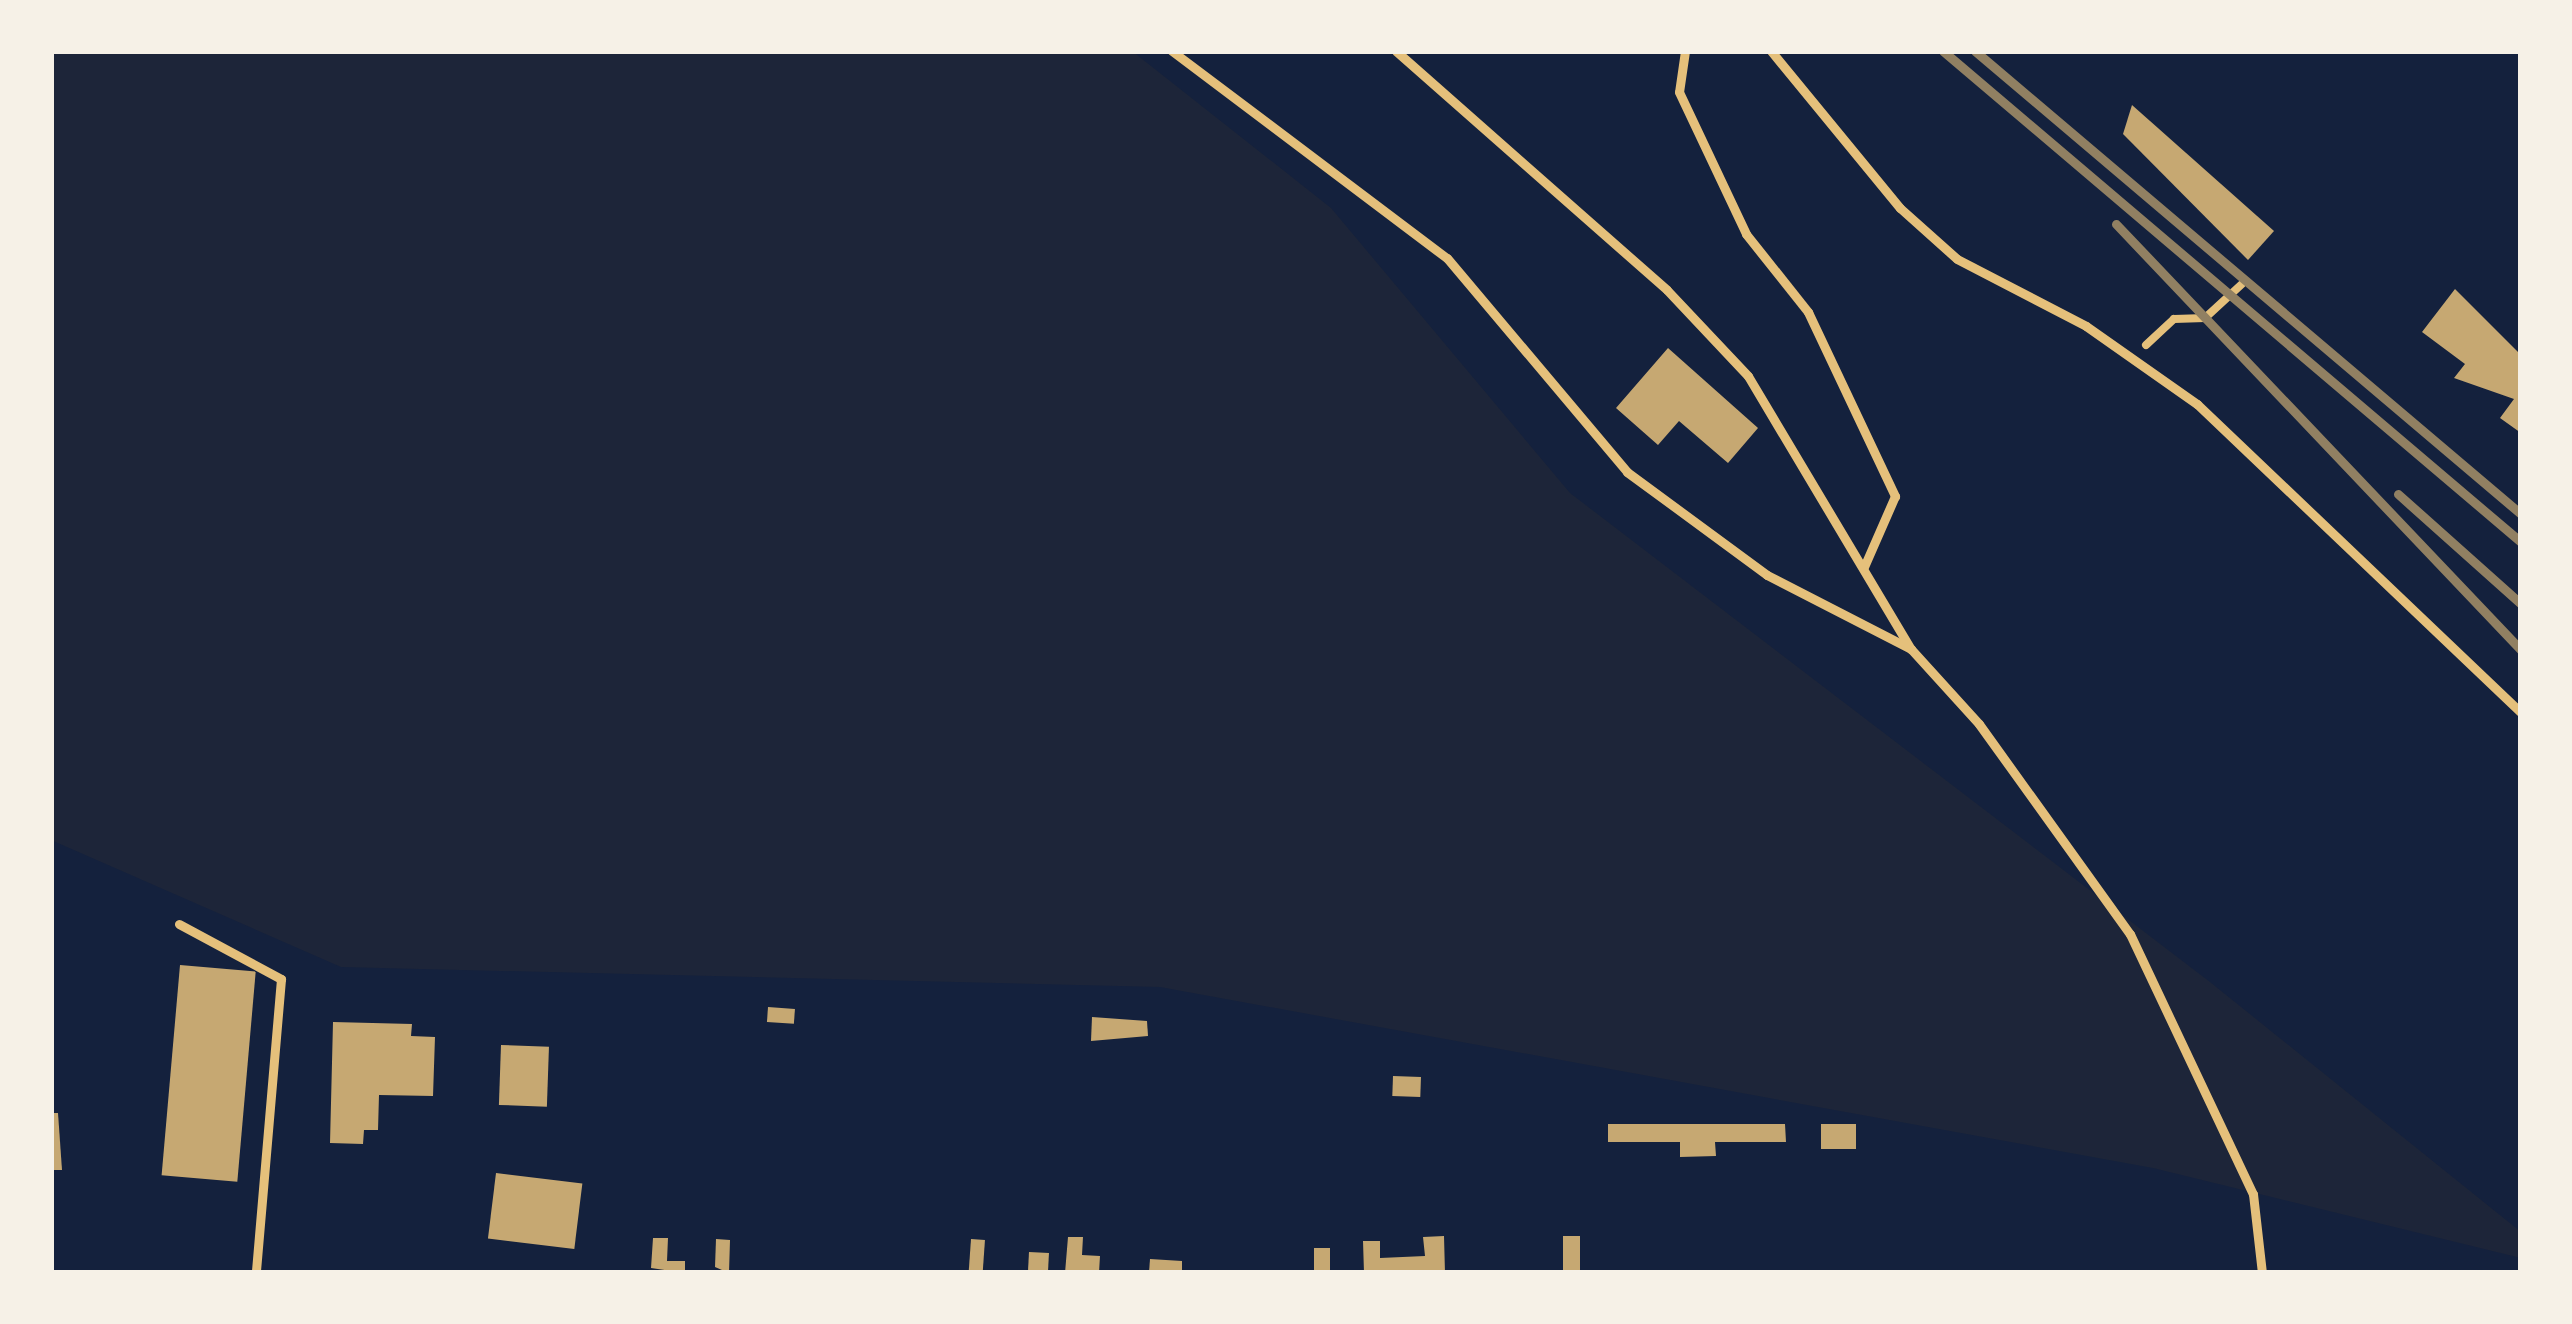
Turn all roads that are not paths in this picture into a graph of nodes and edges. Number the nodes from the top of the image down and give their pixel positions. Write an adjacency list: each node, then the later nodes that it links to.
1 (1172, 51): 6 (lane)
2 (1396, 51): 5 (lane)
3 (1685, 51): 5 (lane)
4 (1771, 51): 7 (lane)
5 (1864, 567): 6 (lane)
6 (1911, 649): 10 (lane)
7 (2521, 713)
8 (179, 924): 9 (lane)
9 (256, 1273)
10 (2262, 1273)

